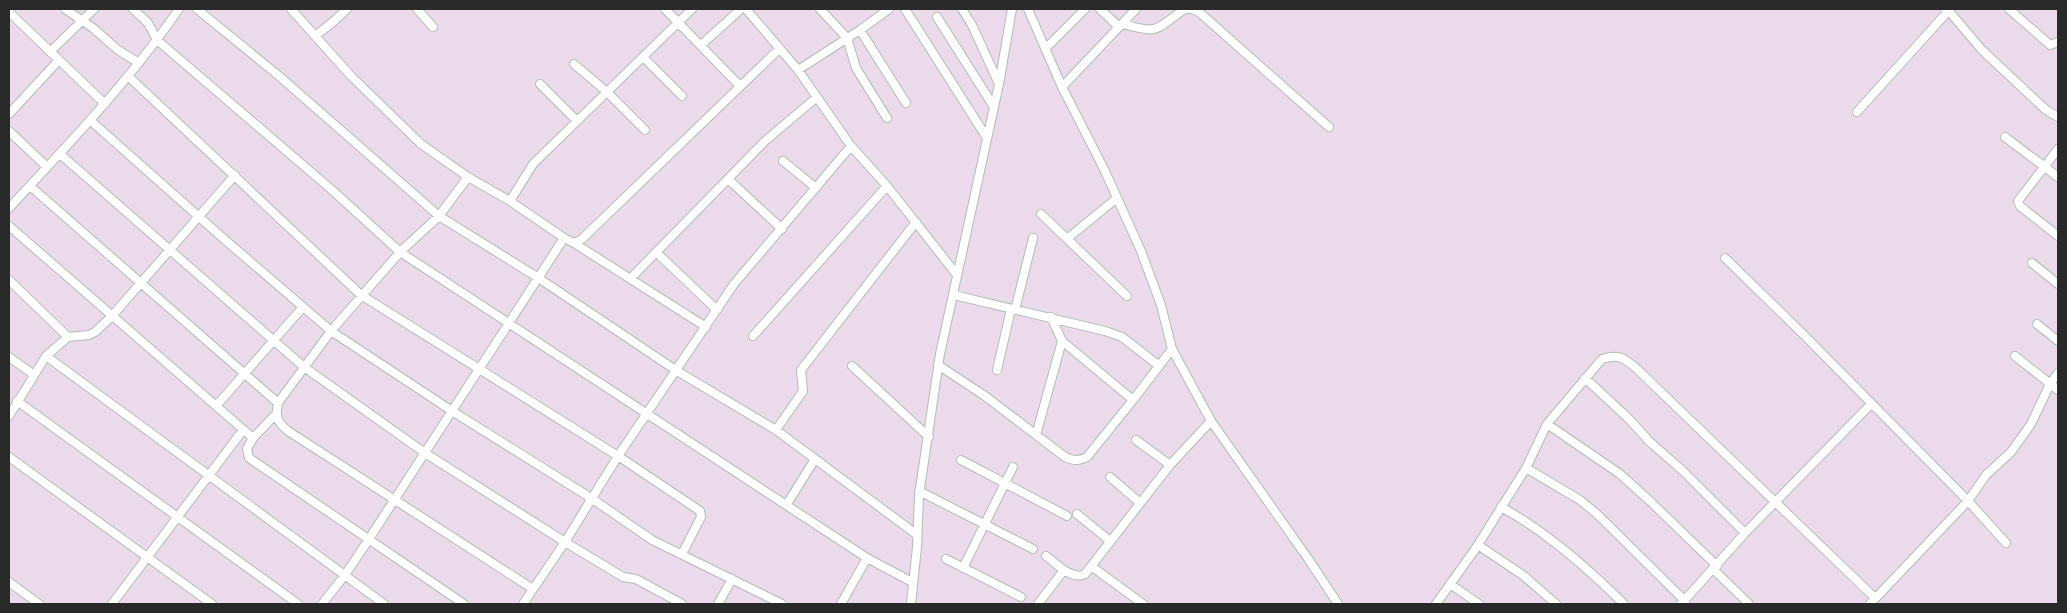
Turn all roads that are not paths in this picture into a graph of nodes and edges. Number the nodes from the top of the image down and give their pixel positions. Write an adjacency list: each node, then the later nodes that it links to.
1 (65, 9): 27 (street)
2 (94, 9): 27 (street)
3 (133, 9): 34 (street)
4 (179, 9): 34 (street)
5 (197, 9): 84 (street)
6 (291, 9): 32 (street)
7 (347, 9): 32 (street)
8 (417, 9): 30 (street)
9 (665, 9): 28 (street)
10 (692, 9): 28 (street)
11 (741, 9): 36 (street)
12 (746, 9): 37 (street)
13 (820, 9): 33 (street)
14 (889, 9): 31 (street)
15 (905, 9): 65 (street)
16 (962, 9): 47 (street)
17 (1012, 9): 47 (street)
18 (1028, 9): 38 (street)
19 (1085, 9): 38 (street)
20 (1100, 9): 29 (street)
21 (1136, 9): 29 (street)
22 (1191, 9): 29 (street); 62 (street)
23 (1948, 9): 56 (street); 58 (street)
24 (2009, 9): 35 (street)
25 (9, 12): 39 (street)
26 (937, 16): 55 (street)
27 (83, 21): 39 (street); 42 (street)
28 (678, 22): 36 (street); 40 (street)
29 (1121, 25): 49 (street)
30 (433, 27)
31 (860, 30): 33 (street); 53 (street)
32 (315, 36): 74 (street)
33 (846, 38): 44 (street); 59 (street)
34 (157, 40): 42 (street); 95 (street)
35 (2058, 42)
36 (701, 45): 48 (street)
37 (779, 49): 44 (street); 48 (street)
38 (1045, 49): 49 (street)
39 (50, 52): 41 (street)
40 (643, 57): 50 (street); 51 (street)
41 (59, 60): 54 (street); 57 (street)
42 (139, 63): 45 (street)
43 (574, 64): 50 (street)
44 (798, 70): 52 (street)
45 (128, 76): 54 (street); 73 (street)
46 (540, 84): 61 (street)
47 (999, 84): 55 (street)
48 (740, 86): 93 (street)
49 (1062, 87): 80 (street)
50 (607, 92): 61 (street); 63 (street)
51 (682, 96)
52 (816, 98): 67 (street); 76 (street)
53 (906, 103)
54 (105, 104): 60 (street)
55 (994, 108): 65 (street)
56 (1857, 112)
57 (9, 114)
58 (2058, 117)
59 (888, 118)
60 (91, 121): 69 (street); 85 (street)
61 (577, 121): 81 (street)
62 (1329, 127)
63 (645, 130)
64 (9, 131): 71 (street)
65 (987, 138): 99 (street)
66 (2005, 138): 72 (street)
67 (851, 146): 78 (street); 79 (street)
68 (2058, 149): 72 (street)
69 (60, 154): 71 (street); 94 (street)
70 (783, 160): 79 (street)
71 (47, 167): 77 (street)
72 (2044, 167): 75 (street); 89 (street)
73 (235, 175): 85 (street); 105 (street)
74 (468, 177): 81 (street); 84 (street)
75 (2058, 177)
76 (728, 179): 88 (street); 96 (street)
77 (30, 186): 82 (street); 103 (street)
78 (887, 186): 86 (street); 117 (street)
79 (816, 188): 88 (street)
80 (1117, 198): 92 (street); 122 (street)
81 (510, 201): 90 (street)
82 (9, 208)
83 (1041, 214): 92 (street)
84 (439, 216): 95 (street); 100 (street)
85 (198, 217): 94 (street); 108 (street)
86 (916, 222): 99 (street); 151 (street)
87 (9, 226): 111 (street)
88 (782, 229): 109 (street)
89 (2058, 236)
90 (564, 238): 93 (street); 100 (street)
91 (1033, 238): 110 (street)
92 (1068, 238): 107 (street)
93 (574, 244): 101 (street)
94 (170, 250): 103 (street); 119 (street)
95 (400, 252): 105 (street); 113 (street)
96 (656, 252): 101 (street); 109 (street)
97 (1725, 258): 142 (street)
98 (2032, 263): 104 (street)
99 (958, 274): 106 (street)
100 (537, 277): 113 (street); 132 (street)
101 (630, 279): 115 (street)
102 (9, 280): 118 (street)
103 (140, 283): 111 (street); 135 (street)
104 (2058, 284)
105 (362, 295): 116 (street); 130 (street)
106 (954, 295): 110 (street); 126 (street)
107 (1127, 296)
108 (303, 306): 116 (street); 119 (street)
109 (717, 310): 115 (street)
110 (1013, 310): 112 (street); 131 (street)
111 (112, 316): 118 (street); 143 (street)
112 (1051, 317): 120 (street); 127 (street)
113 (508, 324): 130 (street); 146 (street)
114 (2037, 324): 121 (street)
115 (706, 327): 132 (street)
116 (331, 331): 129 (street); 144 (street)
117 (753, 336)
118 (68, 337): 123 (street)
119 (274, 341): 129 (street); 135 (street)
120 (1062, 341): 139 (street); 152 (street)
121 (2058, 341)
122 (1172, 349): 127 (street); 148 (street)
123 (46, 356): 134 (street); 164 (street)
124 (2015, 356): 137 (street)
125 (9, 357): 134 (street)
126 (938, 365): 152 (street); 153 (street)
127 (1158, 365): 139 (street)
128 (852, 366): 153 (street)
129 (304, 367): 141 (street); 156 (street)
130 (479, 368): 144 (street); 157 (street)
131 (997, 370)
132 (676, 371): 146 (street); 151 (street)
133 (2058, 373): 137 (street)
134 (33, 374): 140 (street)
135 (245, 374): 141 (street); 143 (street)
136 (1585, 378): 149 (street); 172 (street); 179 (street)
137 (2050, 384): 138 (street); 170 (street)
138 (2058, 390)
139 (1132, 400): 152 (street)
140 (17, 401): 147 (street); 177 (street)
141 (278, 403): 145 (street)
142 (1872, 404): 170 (street); 172 (street)
143 (216, 406): 150 (street)
144 (452, 411): 156 (street); 168 (street)
145 (276, 414): 154 (street); 169 (street)
146 (648, 415): 157 (street); 173 (street)
147 (9, 416)
148 (1211, 420): 161 (street); 221 (street)
149 (1547, 424): 163 (street); 194 (street)
150 (243, 430): 154 (street); 164 (street)
151 (776, 430): 159 (street)
152 (1036, 435)
153 (929, 437): 167 (street)
154 (254, 438): 181 (street)
155 (1136, 440): 161 (street)
156 (425, 453): 169 (street); 183 (street)
157 (618, 456): 168 (street); 187 (street)
158 (9, 457): 188 (street)
159 (815, 460): 173 (street); 180 (street)
160 (961, 460): 166 (street)
161 (1170, 465): 171 (street)
162 (1013, 466): 166 (street)
163 (1526, 468): 174 (street); 205 (street)
164 (208, 476): 177 (street); 196 (street)
165 (1110, 477): 171 (street)
166 (1005, 483): 176 (street); 178 (street)
167 (920, 491): 178 (street); 180 (street)
168 (591, 498): 183 (street); 187 (street)
169 (394, 499): 181 (street); 201 (street)
170 (1968, 501): 184 (street); 204 (street)
171 (1140, 502): 182 (street)
172 (1776, 502): 179 (street); 204 (street)
173 (787, 504): 190 (street)
174 (1501, 507): 185 (street); 225 (street)
175 (1077, 514): 182 (street)
176 (1067, 516)
177 (178, 519): 188 (street); 209 (street)
178 (985, 524): 186 (street); 193 (street)
179 (1745, 533): 194 (street)
180 (916, 534): 199 (street)
181 (369, 539): 196 (street); 212 (street)
182 (1110, 541): 192 (street)
183 (565, 542): 201 (street); 214 (street)
184 (2006, 543)
185 (1478, 545): 200 (street); 224 (street)
186 (1033, 549)
187 (682, 554): 197 (street)
188 (148, 556): 207 (street); 208 (street)
189 (1046, 556): 195 (street)
190 (867, 558): 199 (street); 217 (street)
191 (946, 559): 193 (street)
192 (1091, 566): 195 (street); 220 (street)
193 (963, 568): 202 (street)
194 (1715, 568): 205 (street); 226 (street)
195 (1064, 570): 203 (street)
196 (345, 575): 210 (street); 211 (street)
197 (732, 579): 215 (street); 216 (street)
198 (9, 582): 206 (street)
199 (912, 582): 218 (street)
200 (1450, 584): 222 (street); 223 (street)
201 (533, 589): 213 (street)
202 (1021, 597)
203 (1040, 601): 219 (street)
204 (1872, 601)
205 (1683, 603)
206 (39, 604)
207 (112, 604)
208 (212, 604)
209 (298, 604)
210 (322, 604)
211 (384, 604)
212 (464, 604)
213 (523, 604)
214 (682, 604)
215 (718, 604)
216 (782, 604)
217 (841, 604)
218 (910, 604)
219 (1050, 604)
220 (1143, 604)
221 (1338, 604)
222 (1436, 604)
223 (1479, 604)
224 (1556, 604)
225 (1624, 604)
226 (1749, 604)

